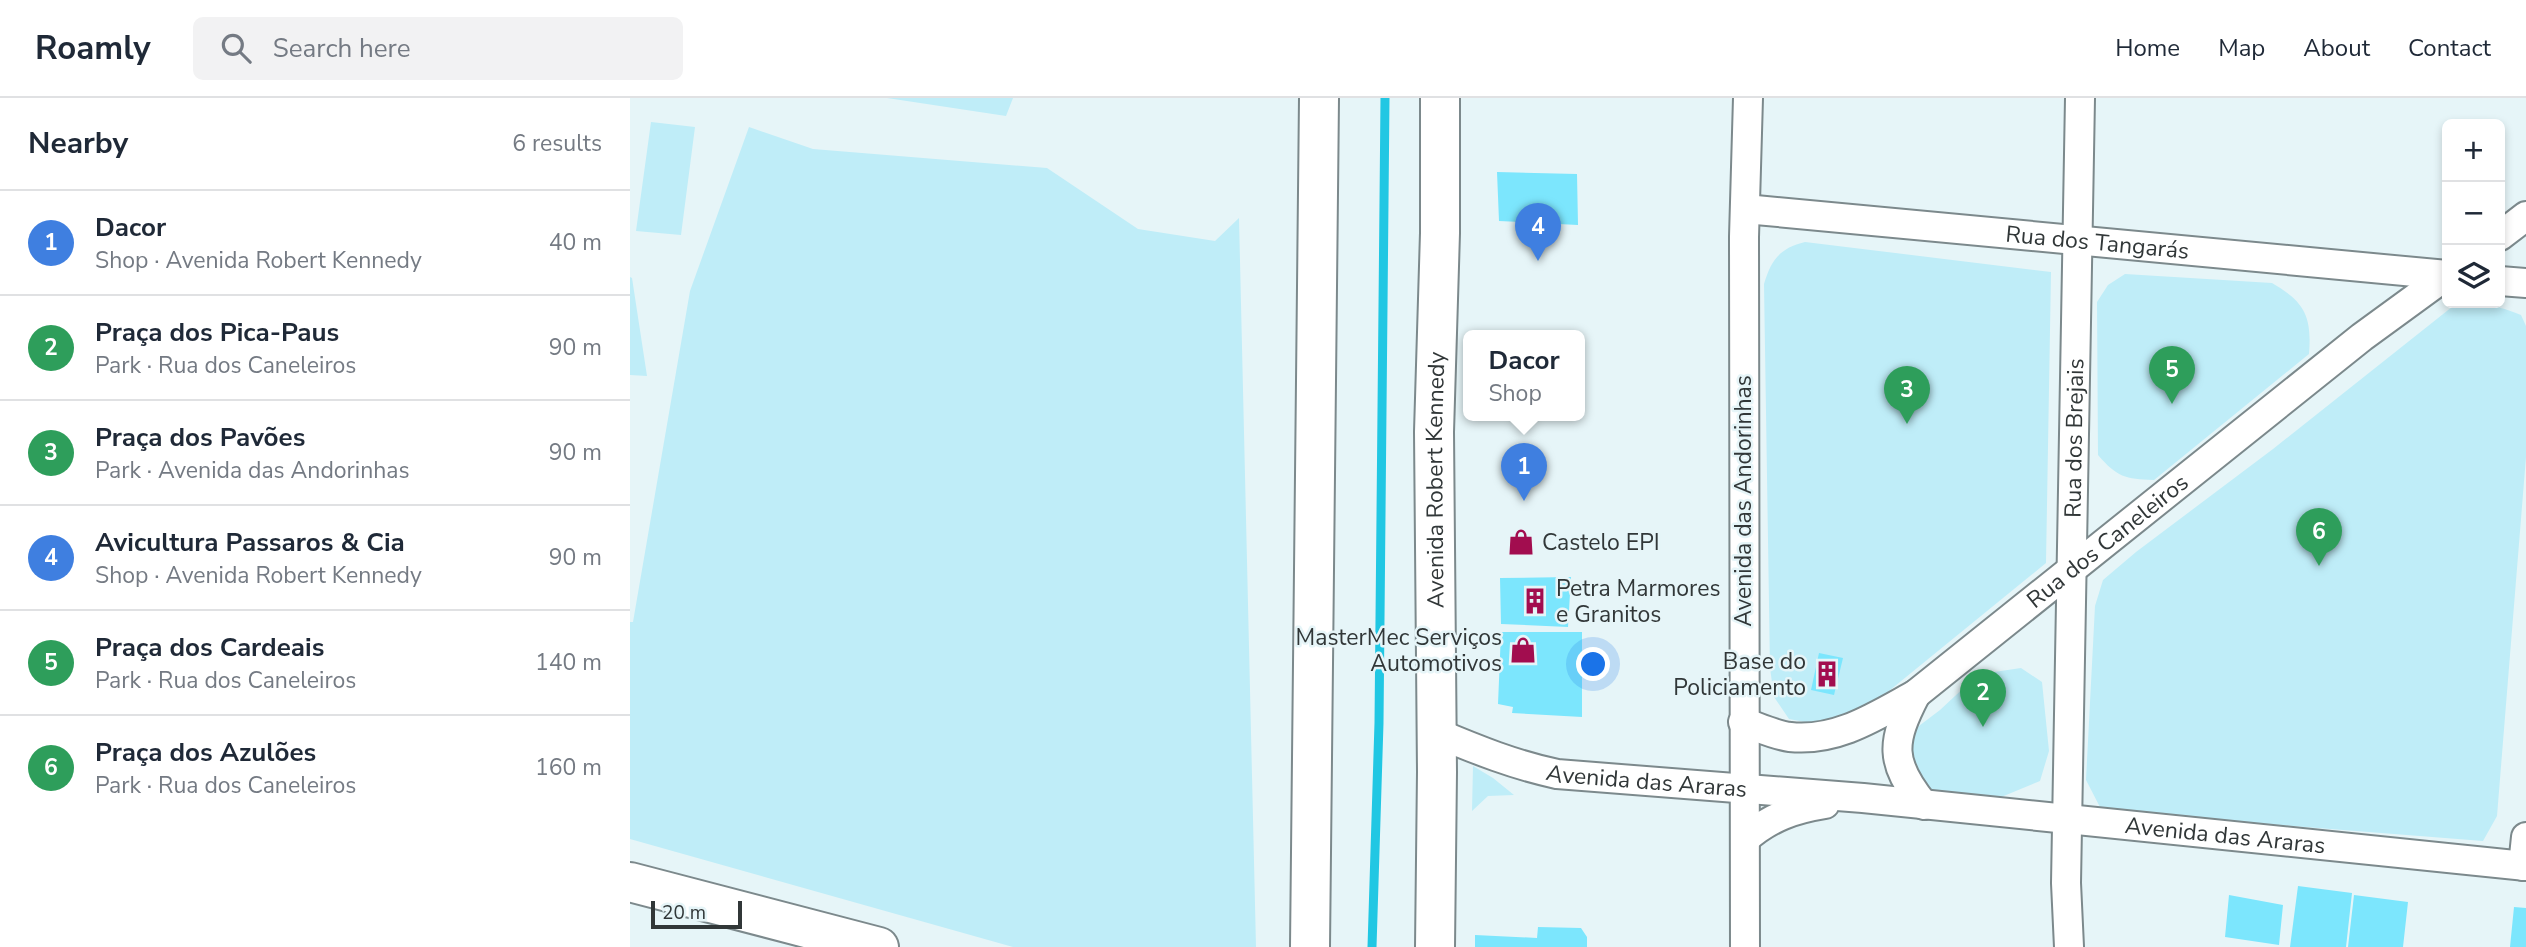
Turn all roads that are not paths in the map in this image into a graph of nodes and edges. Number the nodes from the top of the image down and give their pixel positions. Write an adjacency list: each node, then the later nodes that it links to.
1 (1319, 98): 26 (main road)
2 (1440, 98): 16 (main road, Avenida Robert Kennedy)
3 (1748, 98): 5 (street, Avenida das Andorinhas)
4 (2080, 98): 8 (street, Rua dos Brejais)
5 (1745, 209): 8 (street, Rua dos Tangarás); 15 (street, Avenida das Andorinhas)
6 (2526, 216): 7 (street)
7 (2505, 232)
8 (2079, 241): 9 (street, Rua dos Tangarás); 13 (street, Rua dos Brejais)
9 (2442, 275)
10 (2442, 279): 13 (street, Rua dos Caneleiros)
11 (2505, 281): 12 (street)
12 (2526, 283)
13 (2072, 569): 14 (street, Rua dos Caneleiros); 20 (street, Rua dos Brejais)
14 (1916, 694): 15 (street, Rua dos Caneleiros); 19 (street)
15 (1743, 722): 17 (street, Avenida das Andorinhas)
16 (1437, 733): 17 (street, Avenida das Araras); 27 (main road, Avenida Robert Kennedy)
17 (1745, 789): 18 (street, Avenida das Araras); 22 (street, Avenida das Andorinhas)
18 (1863, 798): 19 (street, Avenida das Araras); 22 (street, Avenida das Araras)
19 (1924, 805): 20 (street, Avenida das Araras)
20 (2067, 820): 23 (street, Avenida das Araras); 29 (street, Rua dos Brejais)
21 (2526, 837): 23 (street)
22 (1745, 839): 28 (street, Avenida das Andorinhas)
23 (2524, 866)
24 (630, 882): 25 (main road)
25 (879, 947)
26 (1310, 947)
27 (1434, 947)
28 (1745, 947)
29 (2069, 947)

